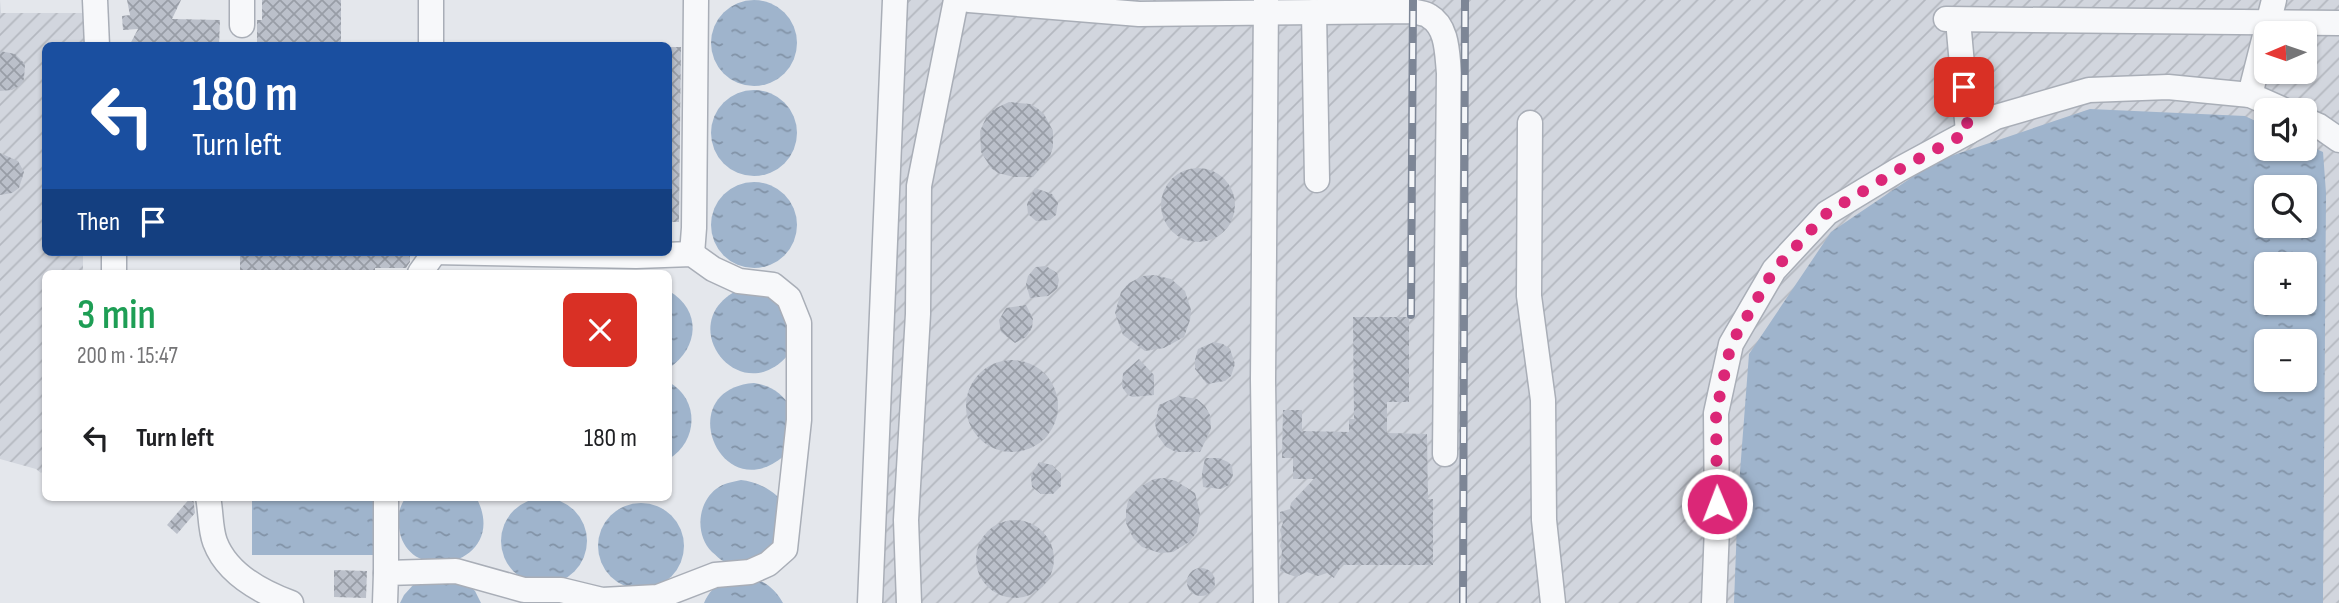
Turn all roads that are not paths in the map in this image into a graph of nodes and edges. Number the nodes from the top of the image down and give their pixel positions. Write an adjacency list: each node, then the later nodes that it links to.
1 (95, 0): 13 (lane)
2 (242, 0): 12 (lane)
3 (430, 0): 14 (lane)
4 (696, 0): 22 (lane)
5 (895, 0): 30 (lane)
6 (956, 0): 31 (lane)
7 (969, 0): 8 (lane)
8 (1266, 6): 10 (lane); 32 (lane)
9 (2271, 11): 11 (lane); 15 (lane); 19 (lane)
10 (1314, 12): 21 (lane); 24 (lane)
11 (2339, 23)
12 (242, 25)
13 (97, 42)
14 (431, 42)
15 (2250, 95): 16 (lane); 19 (lane)
16 (2257, 98)
17 (1530, 123): 33 (lane)
18 (2317, 125): 20 (lane)
19 (1968, 132): 34 (lane)
20 (2339, 140)
21 (1317, 180)
22 (692, 254): 23 (lane); 27 (lane)
23 (672, 255)
24 (1445, 454)
25 (209, 501): 28 (lane)
26 (386, 501): 27 (lane)
27 (386, 573): 29 (lane)
28 (291, 603)
29 (385, 603)
30 (870, 603)
31 (909, 603)
32 (1266, 603)
33 (1553, 603)
34 (1714, 603)

